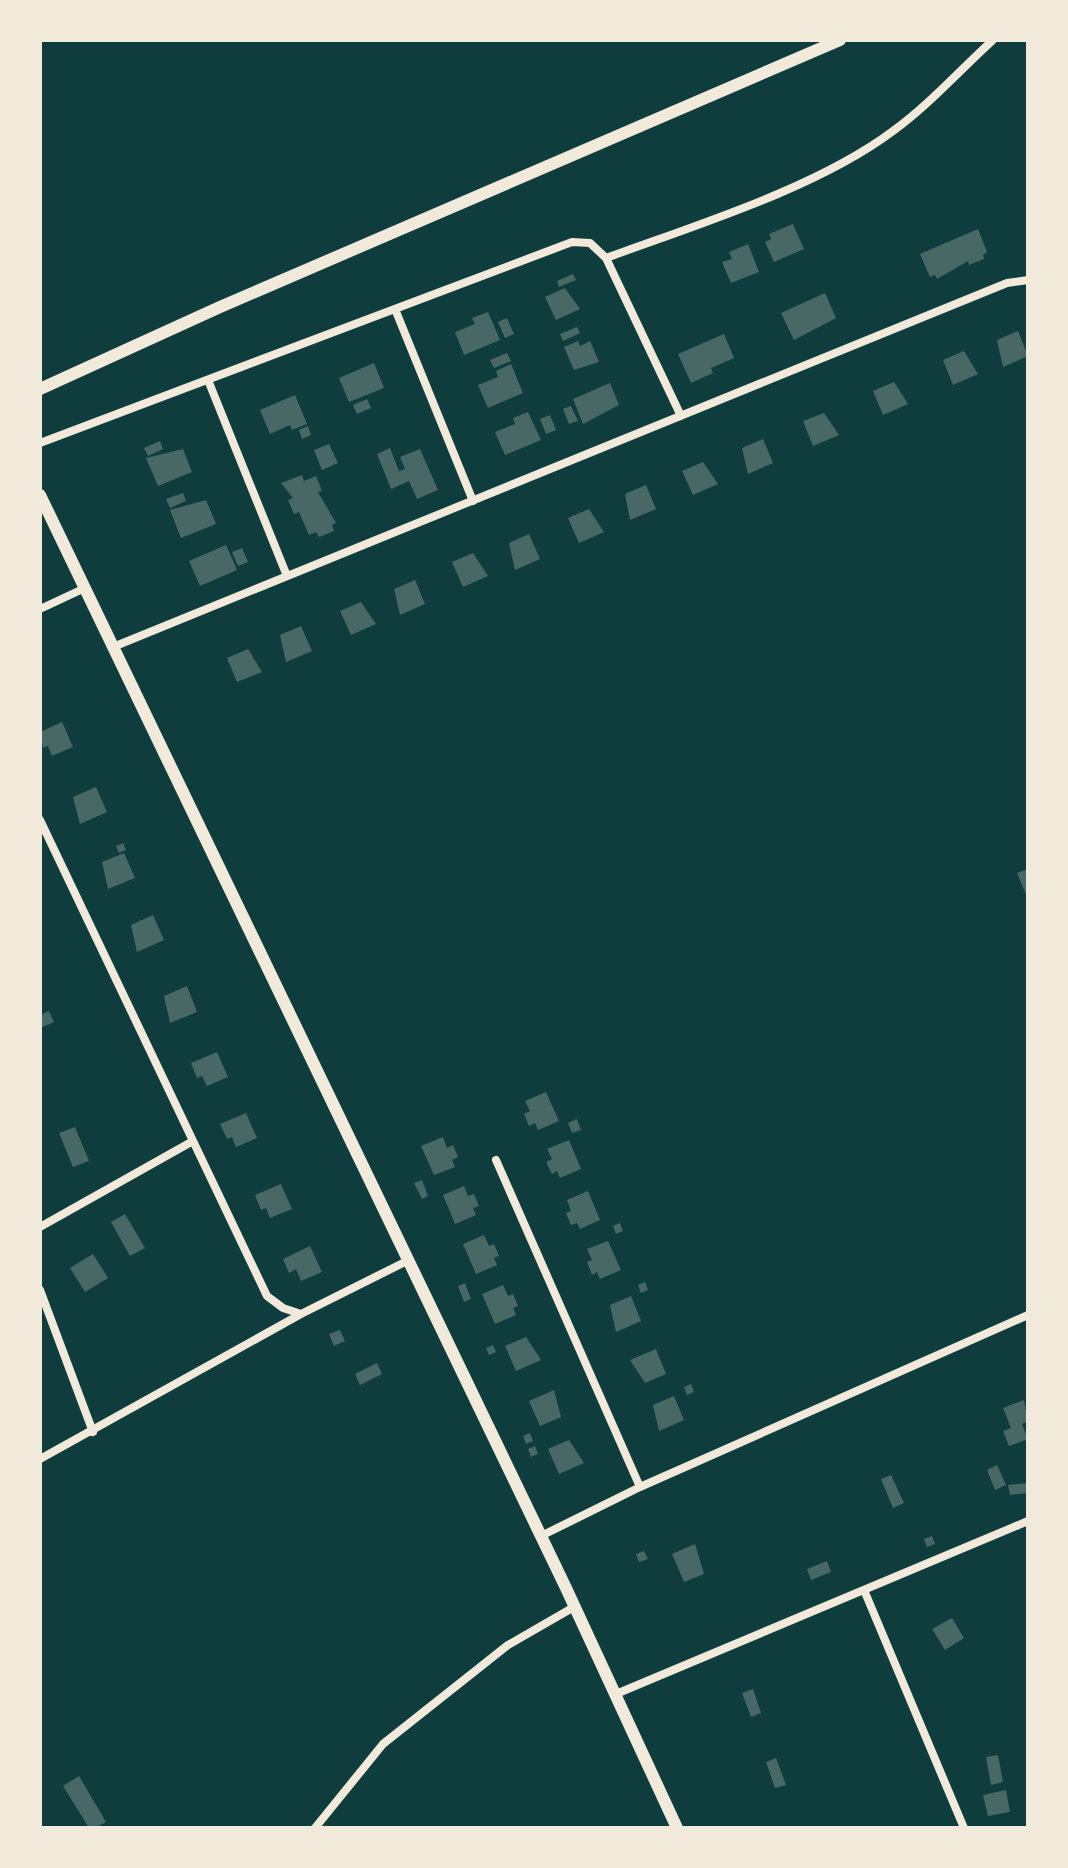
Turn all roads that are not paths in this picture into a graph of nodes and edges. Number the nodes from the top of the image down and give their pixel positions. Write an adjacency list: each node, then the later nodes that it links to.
1 (840, 40): 7 (street)
2 (993, 40): 3 (street)
3 (606, 258): 5 (street); 8 (street)
4 (1028, 280): 8 (street)
5 (395, 309): 6 (street); 11 (street)
6 (208, 380): 9 (street); 12 (street)
7 (40, 389)
8 (681, 416): 11 (street)
9 (40, 443)
10 (40, 495): 13 (street)
11 (473, 501): 12 (street)
12 (287, 576): 15 (street)
13 (85, 588): 14 (street); 15 (street)
14 (40, 609)
15 (113, 647): 20 (street)
16 (40, 820): 17 (street)
17 (193, 1141): 19 (street); 22 (street)
18 (496, 1160): 26 (street)
19 (40, 1227)
20 (409, 1260): 22 (street); 28 (street)
21 (40, 1290): 24 (street)
22 (301, 1314): 24 (street)
23 (1028, 1315): 26 (street)
24 (93, 1432): 25 (street)
25 (40, 1459)
26 (640, 1487): 28 (street)
27 (1028, 1521): 29 (street)
28 (541, 1536): 30 (street)
29 (864, 1590): 31 (street); 34 (street)
30 (574, 1607): 31 (street); 32 (street)
31 (616, 1694): 33 (street)
32 (315, 1828)
33 (677, 1828)
34 (964, 1828)

